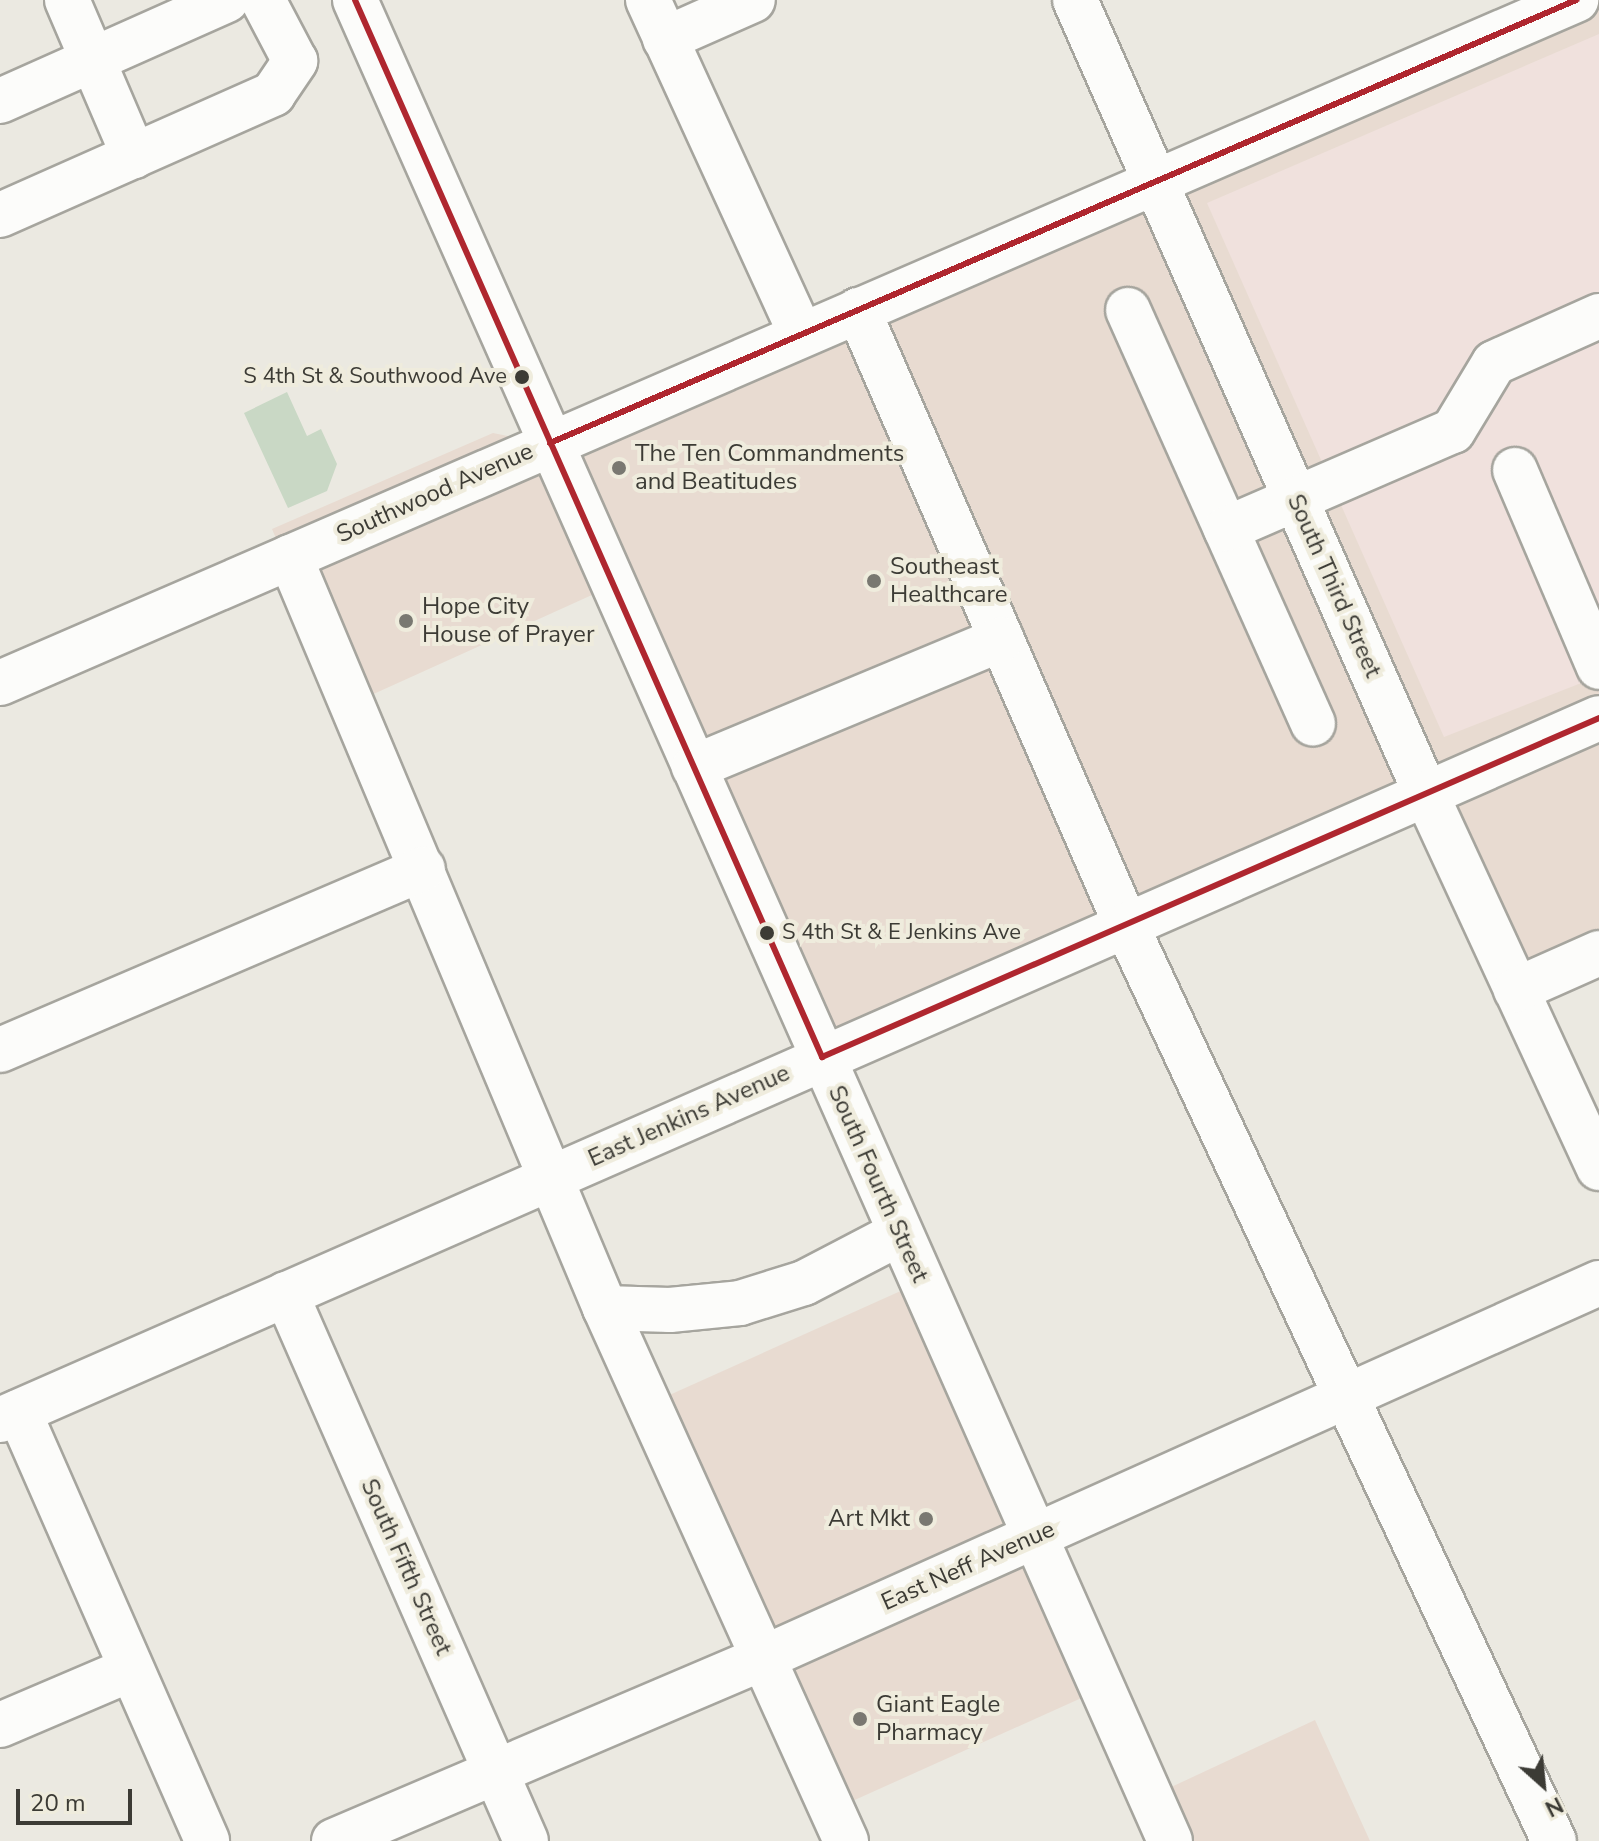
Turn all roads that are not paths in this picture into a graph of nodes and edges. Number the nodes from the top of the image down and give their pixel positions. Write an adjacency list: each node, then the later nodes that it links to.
1 (67, 0): 9 (street)
2 (227, 0): 9 (street)
3 (263, 0): 11 (street)
4 (355, 0): 18 (street, South Fourth Street)
5 (753, 0): 8 (street)
6 (1075, 0): 12 (street, South Third Street)
7 (1576, 0): 12 (street, Southwood Avenue)
8 (656, 19): 17 (street)
9 (93, 60): 10 (street); 11 (street)
10 (0, 101)
11 (134, 156): 13 (street)
12 (1155, 182): 14 (street, Southwood Avenue); 20 (street, South Third Street)
13 (0, 215)
14 (858, 310): 17 (street, Southwood Avenue); 23 (street)
15 (1128, 310): 21 (street)
16 (1599, 316): 20 (street)
17 (801, 334): 18 (street, Southwood Avenue)
18 (550, 443): 22 (street, Southwood Avenue); 28 (street, South Fourth Street)
19 (1515, 470): 24 (street)
20 (1296, 499): 21 (street); 29 (street, South Third Street)
21 (1226, 529): 26 (street)
22 (290, 557): 25 (street, Southwood Avenue); 30 (street)
23 (1001, 639): 28 (street); 31 (street)
24 (1597, 659)
25 (0, 683)
26 (1313, 723)
27 (1594, 734): 29 (street, East Jenkins Avenue)
28 (694, 767): 35 (street, South Fourth Street)
29 (1426, 794): 31 (street, East Jenkins Avenue); 33 (street, South Third Street)
30 (423, 869): 34 (street); 37 (street)
31 (1126, 925): 35 (street, East Jenkins Avenue); 42 (street)
32 (1599, 953): 33 (street)
33 (1516, 990): 36 (street, South Third Street)
34 (0, 1050)
35 (822, 1057): 37 (street, East Jenkins Avenue); 38 (street, South Fourth Street)
36 (1599, 1168)
37 (554, 1176): 40 (street, East Jenkins Avenue); 41 (street)
38 (900, 1233): 41 (street); 44 (street, South Fourth Street)
39 (1599, 1283): 42 (street, East Neff Avenue)
40 (286, 1294): 43 (street, East Jenkins Avenue); 48 (street, South Fifth Street)
41 (605, 1308): 45 (street)
42 (1347, 1398): 44 (street, East Neff Avenue); 54 (street)
43 (9, 1416): 46 (street)
44 (1034, 1537): 45 (street, East Neff Avenue); 53 (street, South Fourth Street)
45 (763, 1658): 48 (street, East Neff Avenue); 52 (street)
46 (131, 1669): 47 (street); 49 (street)
47 (0, 1725)
48 (495, 1772): 50 (street, East Neff Avenue); 51 (street, South Fifth Street)
49 (207, 1841)
50 (334, 1841)
51 (526, 1841)
52 (846, 1841)
53 (1170, 1841)
54 (1554, 1841)

